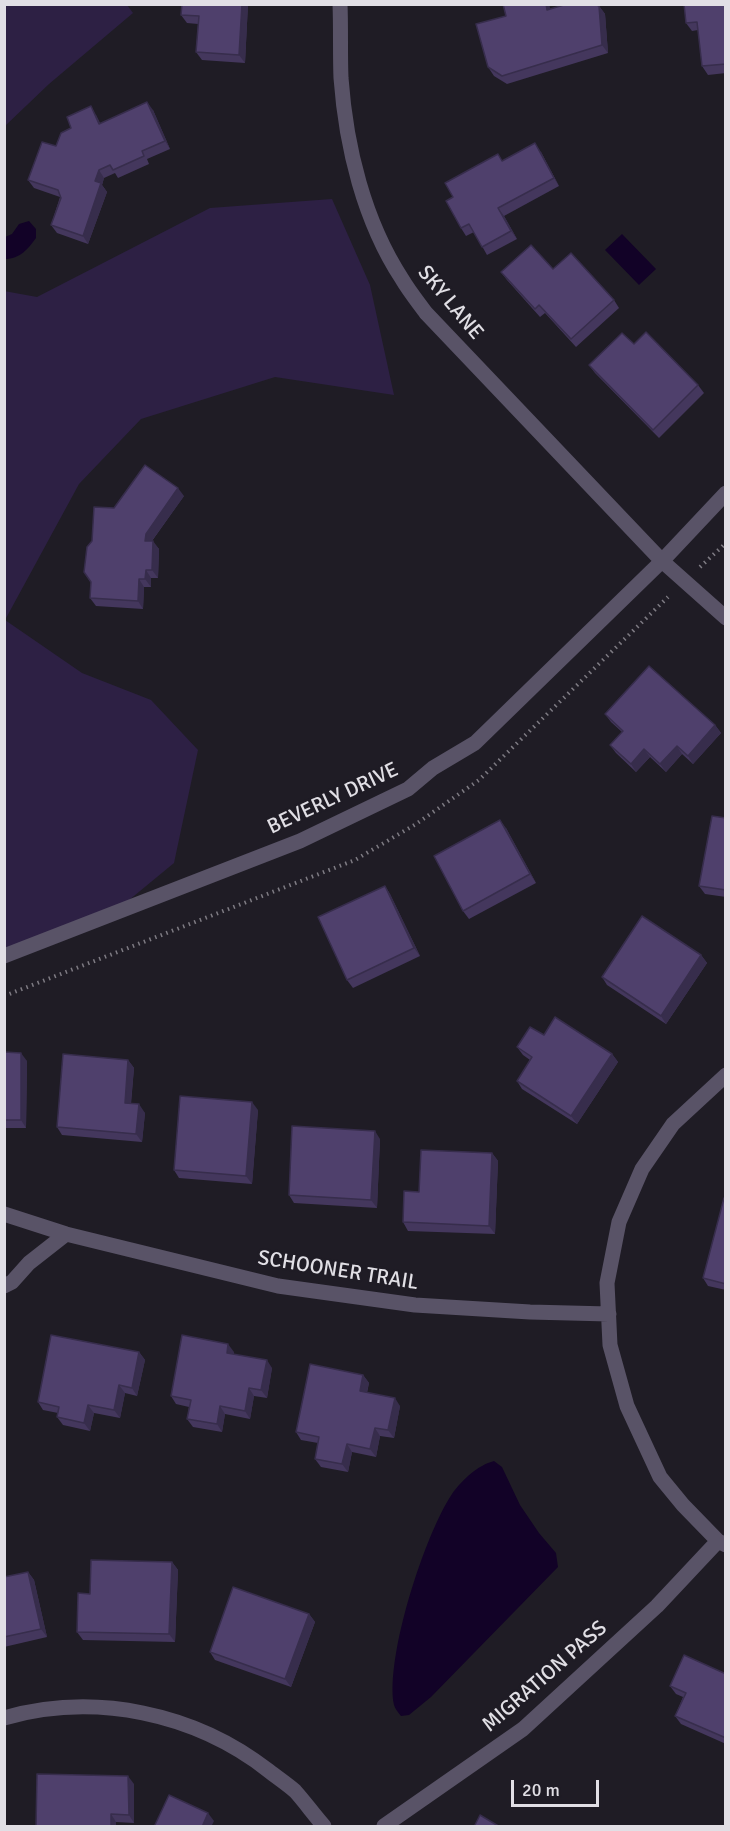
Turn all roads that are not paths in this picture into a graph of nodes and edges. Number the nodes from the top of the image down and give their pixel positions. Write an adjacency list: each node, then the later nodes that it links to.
1 (340, 4): 3 (street, SKY LANE)
2 (726, 493): 3 (street, BEVERLY DRIVE)
3 (662, 561): 4 (street, SKY LANE); 5 (street, BEVERLY DRIVE)
4 (726, 618)
5 (4, 956)
6 (726, 1076): 10 (street)
7 (4, 1214): 8 (street, SCHOONER TRAIL)
8 (66, 1234): 9 (street); 10 (street, SCHOONER TRAIL)
9 (4, 1286)
10 (609, 1314): 11 (street)
11 (722, 1543): 14 (street, MIGRATION PASS)
12 (4, 1718): 13 (street)
13 (324, 1827)
14 (384, 1827)

